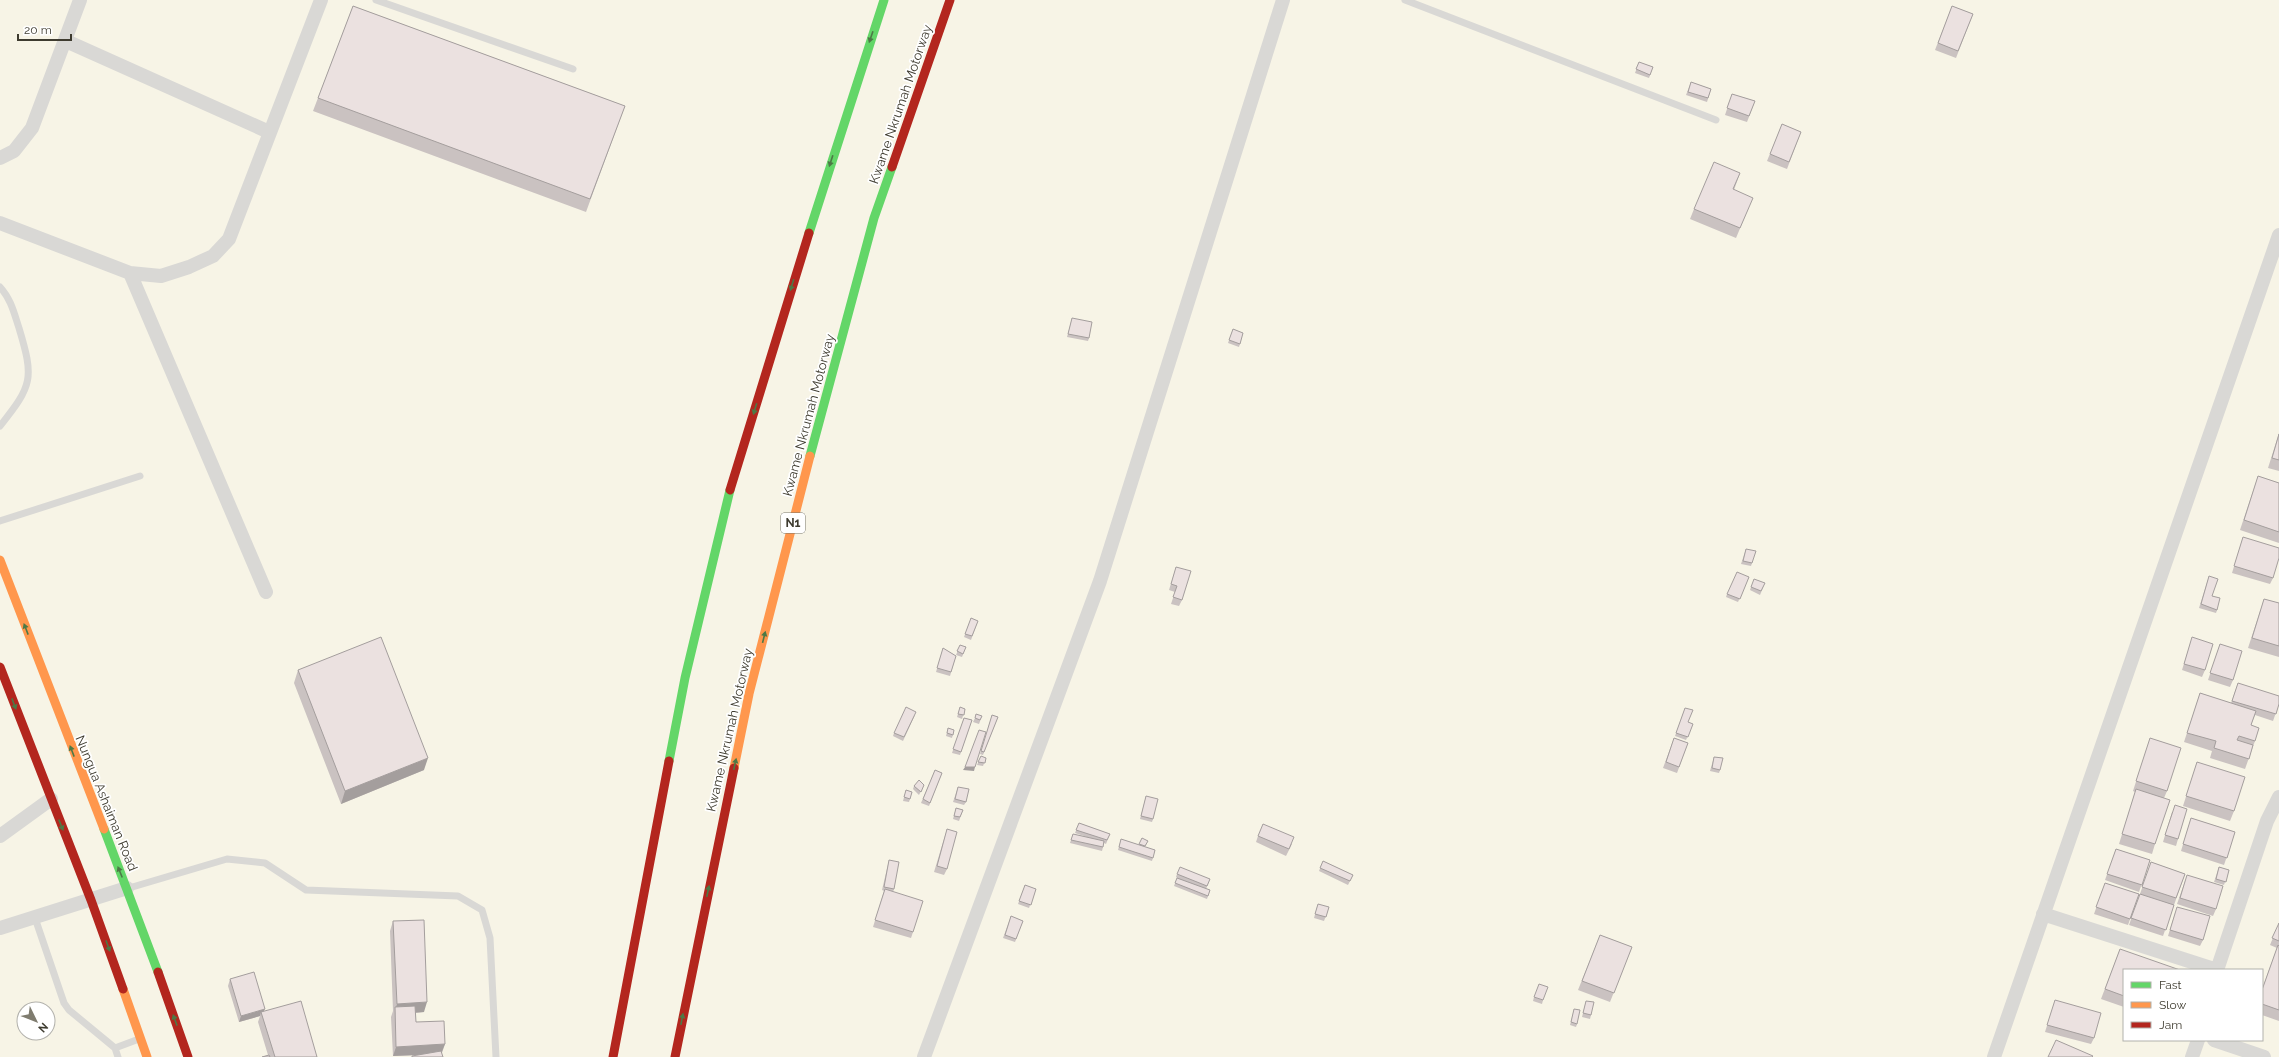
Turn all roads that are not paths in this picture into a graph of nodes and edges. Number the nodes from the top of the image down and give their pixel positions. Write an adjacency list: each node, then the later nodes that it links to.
1 (80, 0): 8 (street)
2 (321, 0): 11 (street)
3 (376, 0): 9 (lane)
4 (884, 0): 42 (main road, one-way to 42)
5 (950, 0): 43 (main road, Kwame Nkrumah Motorway / N1, one-way to 5)
6 (1283, 0): 44 (street)
7 (1405, 0): 10 (lane)
8 (66, 41): 11 (street); 12 (street)
9 (573, 69)
10 (1716, 120)
11 (269, 132): 15 (street)
12 (0, 158)
13 (0, 223): 15 (street)
14 (2279, 234): 29 (street)
15 (130, 273): 21 (street)
16 (0, 287): 17 (lane)
17 (0, 426)
18 (140, 476): 19 (lane)
19 (0, 521)
20 (0, 560): 27 (main road, Nungua Ashaiman Road, one-way to 20)
21 (266, 592)
22 (0, 668): 24 (main road, one-way to 24)
23 (2279, 797): 25 (street)
24 (51, 799): 26 (street); 28 (main road, one-way to 28)
25 (2273, 823): 33 (street)
26 (1, 831)
27 (127, 888): 28 (street); 40 (main road, Nungua Ashaiman Road, one-way to 27); 41 (lane)
28 (91, 900): 30 (street); 34 (main road, one-way to 34)
29 (2043, 914): 32 (street); 45 (street)
30 (35, 918): 31 (street); 37 (lane)
31 (0, 928)
32 (2214, 969)
33 (2217, 969)
34 (141, 1038): 37 (lane); 39 (main road)
35 (2198, 1041): 46 (street)
36 (2217, 1041): 47 (street)
37 (115, 1048): 38 (lane)
38 (118, 1057)
39 (147, 1057)
40 (188, 1057)
41 (496, 1057)
42 (613, 1057)
43 (675, 1057)
44 (924, 1057)
45 (1994, 1057)
46 (2192, 1057)
47 (2264, 1057)

